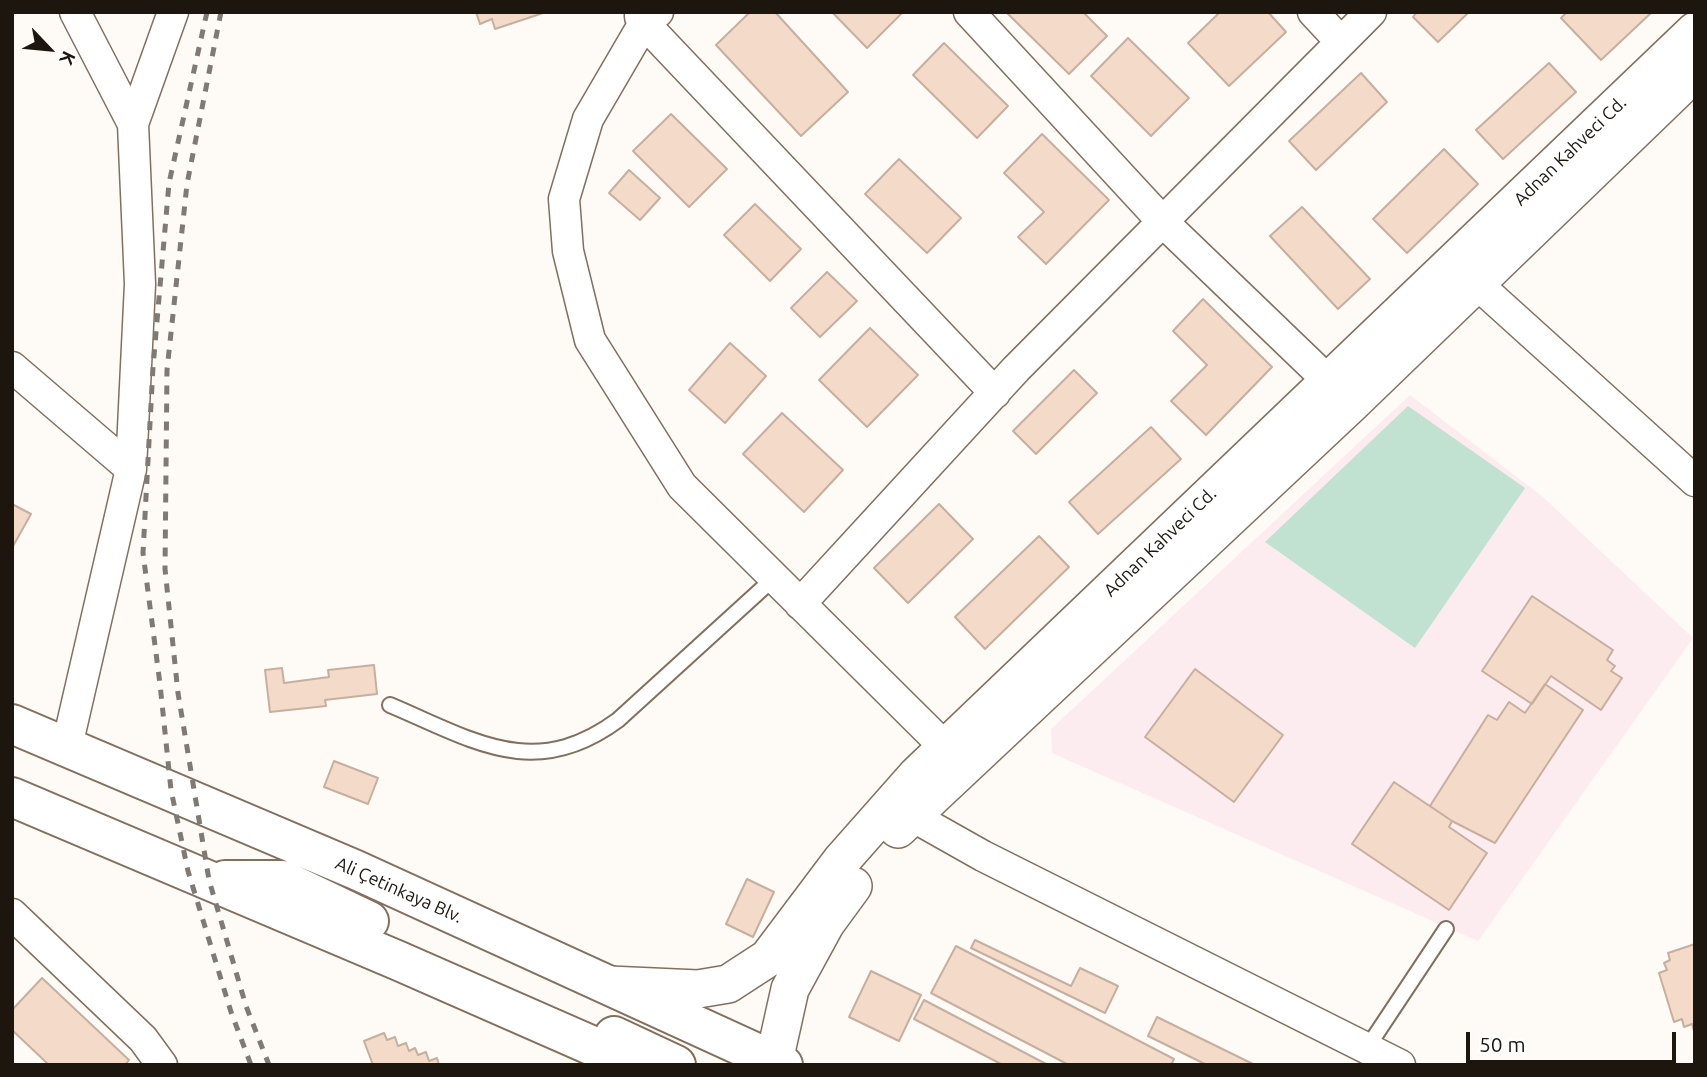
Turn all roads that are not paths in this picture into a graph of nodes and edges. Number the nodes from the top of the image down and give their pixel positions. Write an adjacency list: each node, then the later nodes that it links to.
1 (75, 12): 10 (street)
2 (173, 12): 10 (street)
3 (969, 12): 11 (street)
4 (1313, 12): 8 (street)
5 (1371, 12): 8 (street)
6 (647, 16): 15 (street); 18 (street)
7 (1695, 31): 14 (street, Adnan Kahveci Cd.)
8 (1341, 42): 11 (street)
9 (1695, 72): 12 (street, Adnan Kahveci Cd.)
10 (133, 124): 16 (street)
11 (1163, 222): 14 (street); 15 (street)
12 (1476, 283): 14 (street, Adnan Kahveci Cd.); 17 (street)
13 (18, 383): 16 (street)
14 (1340, 392): 23 (street, Adnan Kahveci Cd.)
15 (995, 393): 19 (street)
16 (131, 469): 22 (street)
17 (1695, 481)
18 (774, 578): 19 (street); 20 (lane)
19 (800, 604): 23 (street)
20 (390, 705)
21 (12, 724): 22 (main road, Ali Çetinkaya Blv.)
22 (66, 747): 29 (main road, Ali Çetinkaya Blv.)
23 (955, 756): 25 (street, Adnan Kahveci Cd.); 29 (street, Adnan Kahveci Cd.)
24 (12, 797): 26 (main road)
25 (912, 816): 30 (street); 31 (street, Adnan Kahveci Cd.)
26 (209, 880): 33 (main road); 34 (main road)
27 (12, 914): 32 (street)
28 (1446, 929): 30 (lane)
29 (608, 985): 31 (main road, Ali Çetinkaya Blv.)
30 (1367, 1048): 35 (street)
31 (776, 1063)
32 (162, 1065)
33 (636, 1065)
34 (676, 1065)
35 (1400, 1065)

